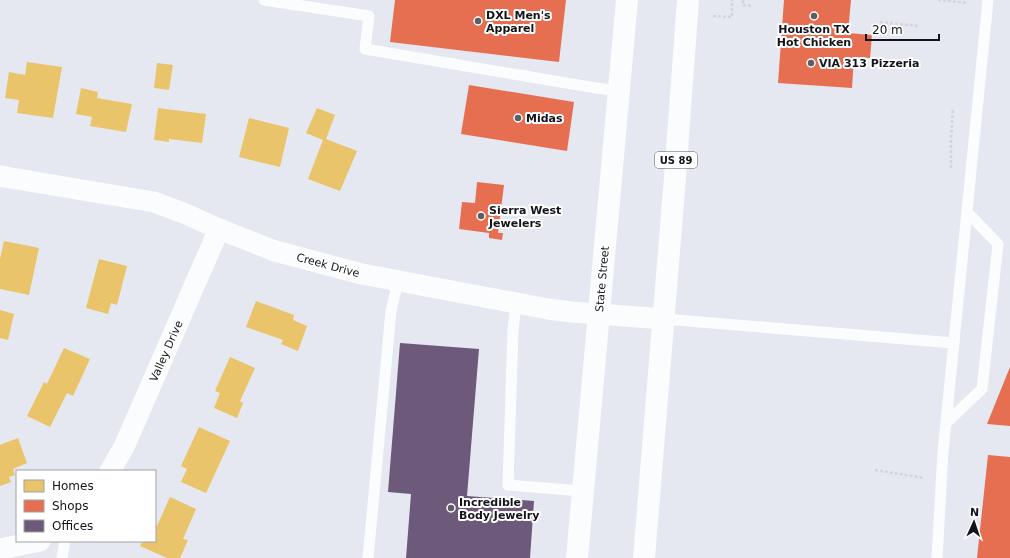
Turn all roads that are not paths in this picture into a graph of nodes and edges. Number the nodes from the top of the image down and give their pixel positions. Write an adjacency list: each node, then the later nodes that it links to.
1 (264, 0): 5 (lane)
2 (628, 0): 5 (main road, State Street)
3 (688, 0): 12 (main road, US 89)
4 (988, 0): 7 (lane)
5 (619, 91): 11 (main road, State Street)
6 (0, 176): 8 (street, Creek Drive)
7 (967, 212): 13 (lane); 14 (lane)
8 (218, 229): 9 (street, Creek Drive); 15 (street, Valley Drive)
9 (398, 281): 10 (street, Creek Drive); 21 (lane)
10 (516, 304): 11 (street, Creek Drive); 16 (lane)
11 (599, 315): 12 (street, Creek Drive); 16 (main road, State Street)
12 (664, 319): 13 (lane); 23 (main road, US 89)
13 (954, 343): 14 (lane)
14 (946, 423): 24 (lane)
15 (111, 470)
16 (582, 491): 22 (main road, State Street)
17 (35, 542): 19 (street)
18 (65, 542): 20 (lane)
19 (0, 549)
20 (62, 558)
21 (368, 558)
22 (576, 558)
23 (644, 558)
24 (937, 558)

